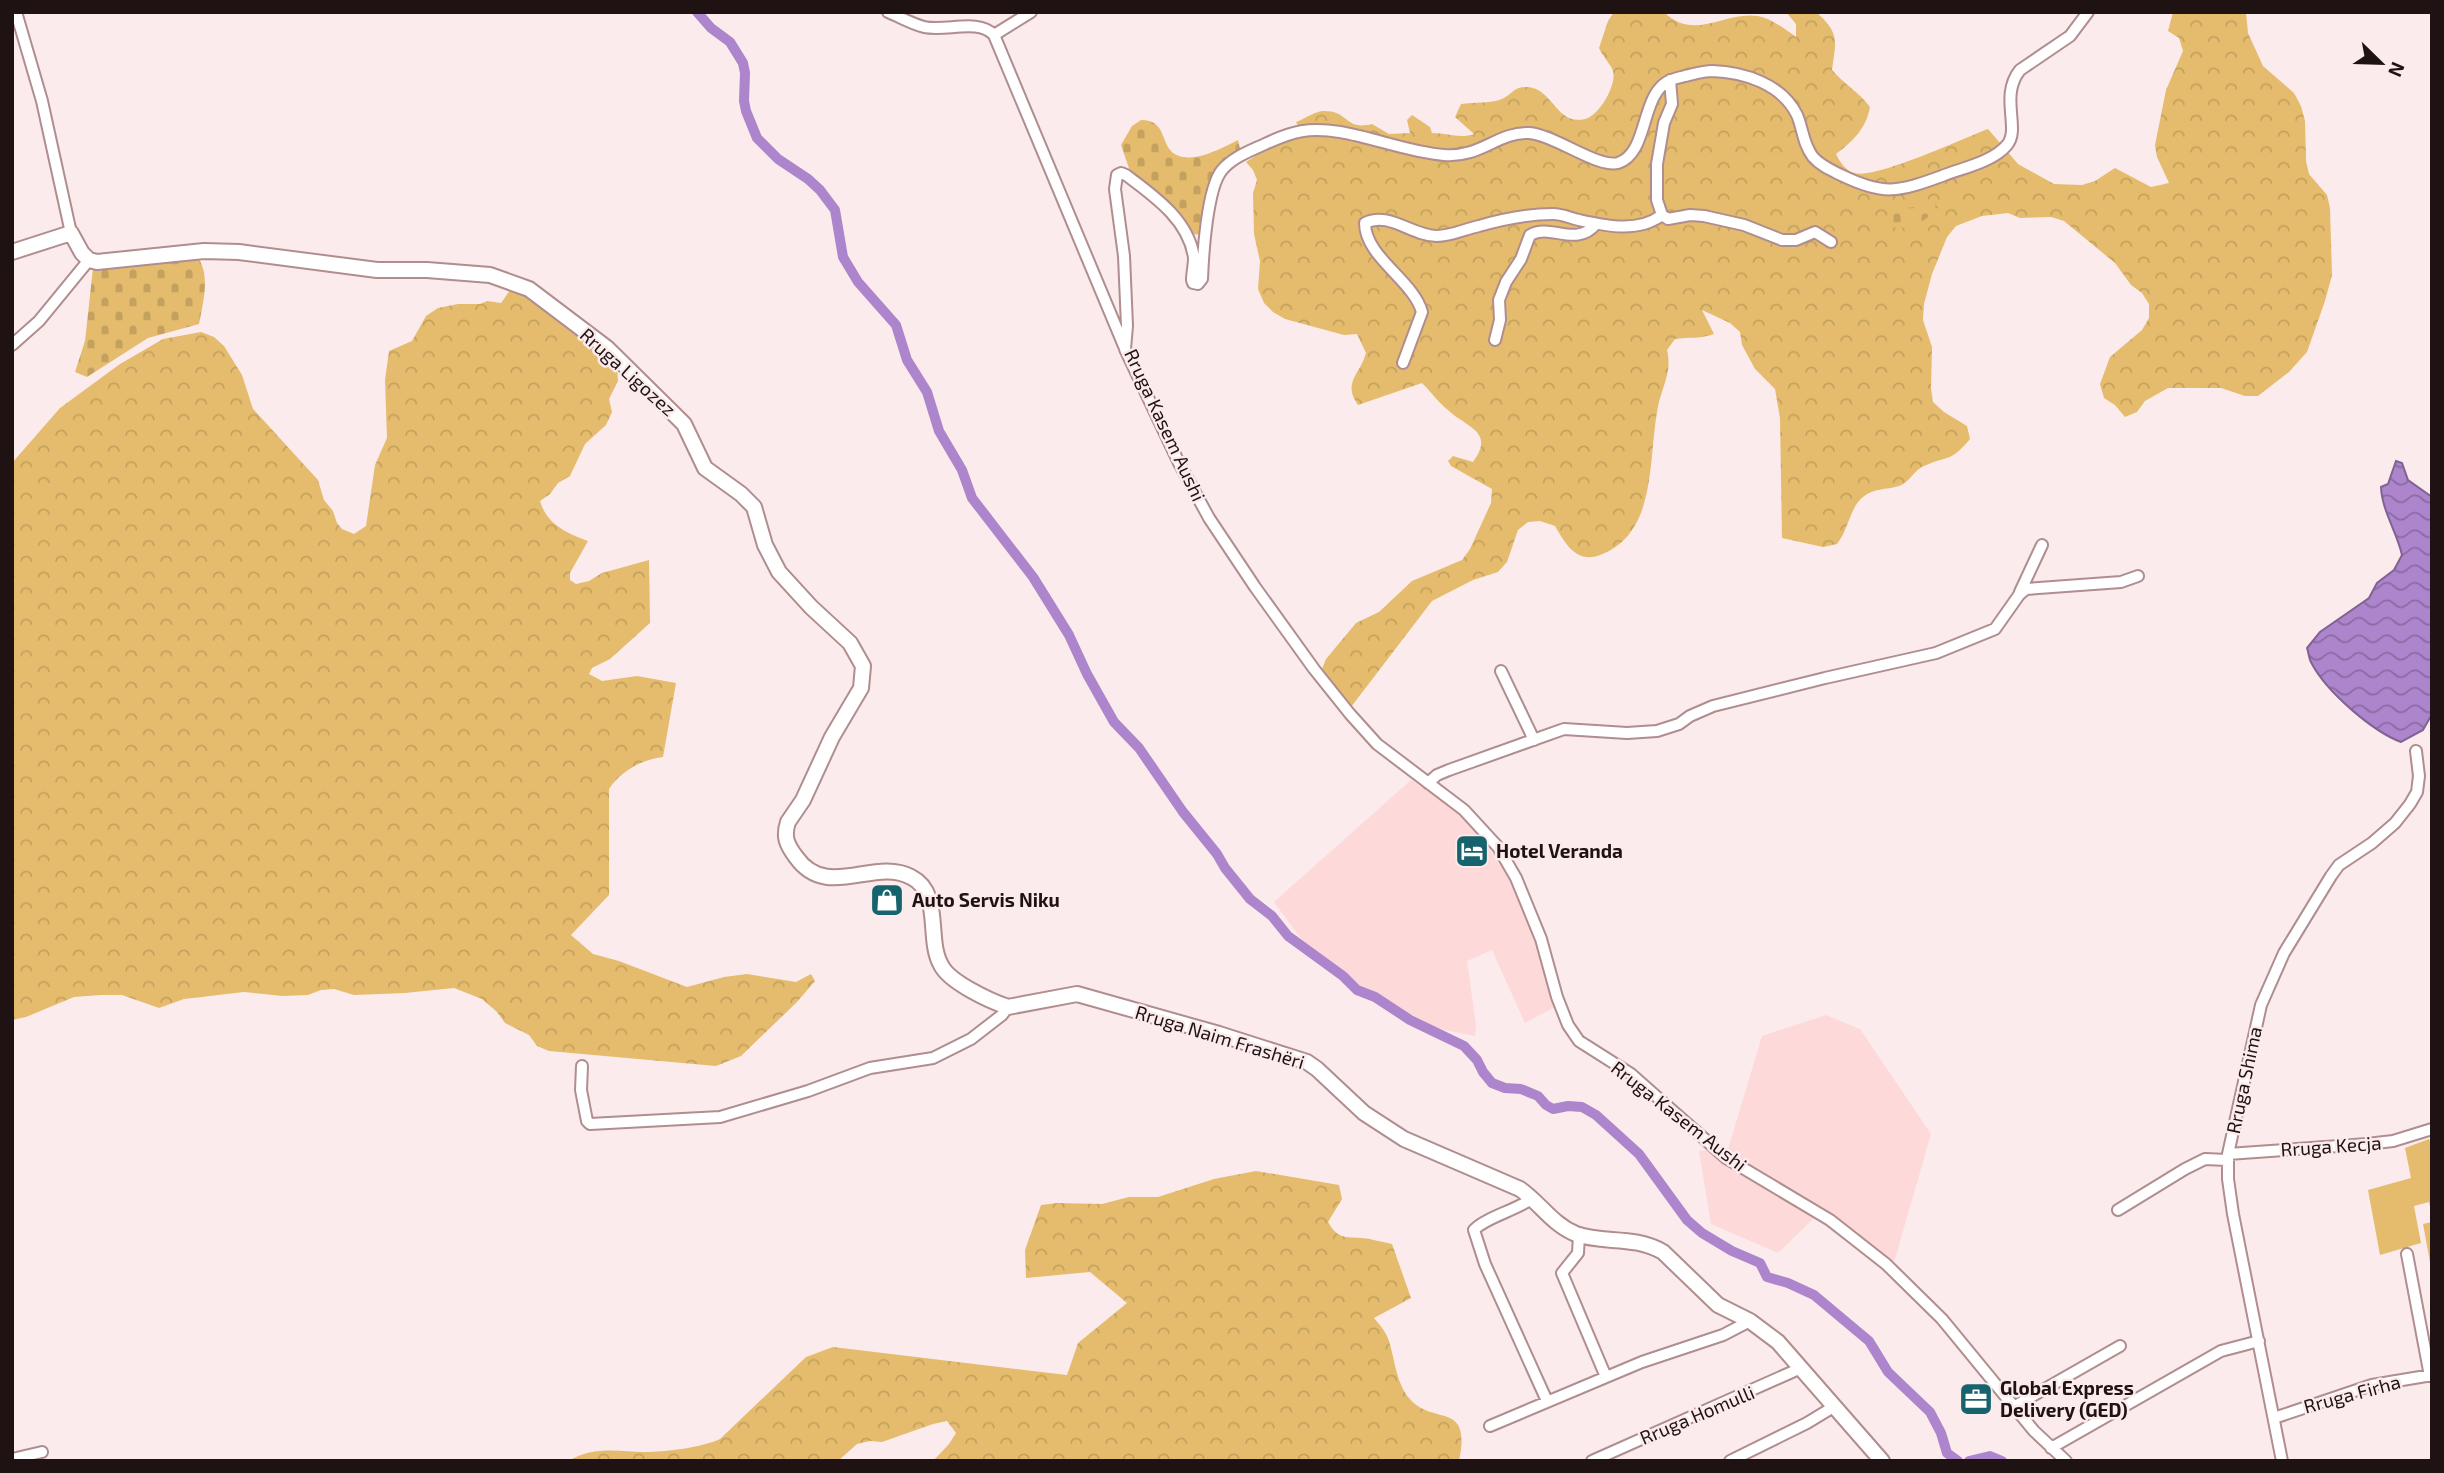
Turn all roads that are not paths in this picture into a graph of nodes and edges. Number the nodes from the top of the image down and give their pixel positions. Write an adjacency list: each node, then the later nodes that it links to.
1 (16, 12): 9 (street)
2 (888, 12): 5 (street)
3 (1031, 12): 5 (street)
4 (2088, 12): 6 (street)
5 (994, 35): 15 (street)
6 (1670, 80): 7 (street); 15 (street, Rruga Kasem Aushi)
7 (1662, 215): 8 (street); 10 (street)
8 (1596, 224): 13 (street); 16 (street)
9 (71, 233): 11 (street); 12 (street)
10 (1831, 242)
11 (12, 252)
12 (89, 260): 14 (street); 24 (street, Rruga Ligozez)
13 (1495, 340)
14 (12, 345)
15 (1125, 349): 23 (street, Rruga Kasem Aushi)
16 (1403, 363)
17 (2042, 545): 19 (street)
18 (2138, 576): 19 (street)
19 (2019, 595): 21 (street)
20 (1501, 671): 21 (street)
21 (1534, 740): 23 (street)
22 (2416, 751): 27 (street, Rruga Shima)
23 (1429, 783): 40 (street, Rruga Kasem Aushi)
24 (1008, 1007): 25 (street); 28 (street, Rruga Naim Frashëri)
25 (582, 1066)
26 (2432, 1129): 27 (street, Rruga Kecja)
27 (2227, 1157): 29 (street, Rruga Kecja); 33 (street, Rruga Shima)
28 (1533, 1198): 30 (street, Rruga Naim Frashëri); 38 (street)
29 (2118, 1210)
30 (1580, 1235): 32 (street, Rruga Naim Frashëri); 37 (street)
31 (2407, 1254): 36 (street)
32 (1749, 1321): 35 (street, Rruga Naim Frashëri); 37 (street)
33 (2259, 1341): 41 (street, Rruga Shima); 43 (street)
34 (2120, 1346): 40 (street)
35 (1801, 1368): 39 (street, Rruga Naim Frashëri); 46 (street, Rruga Homulli)
36 (2431, 1375): 41 (street, Rruga Firha)
37 (1606, 1377): 38 (street)
38 (1547, 1401): 42 (street)
39 (1835, 1406): 47 (street); 48 (street, Rruga Naim Frashëri)
40 (2015, 1406): 43 (street, Rruga Kasem Aushi)
41 (2274, 1418): 50 (street, Rruga Shima)
42 (1490, 1426)
43 (2051, 1448): 49 (street, Rruga Kasem Aushi)
44 (42, 1452): 45 (street)
45 (12, 1459)
46 (1592, 1461)
47 (1731, 1461)
48 (1882, 1461)
49 (2066, 1461)
50 (2282, 1461)

